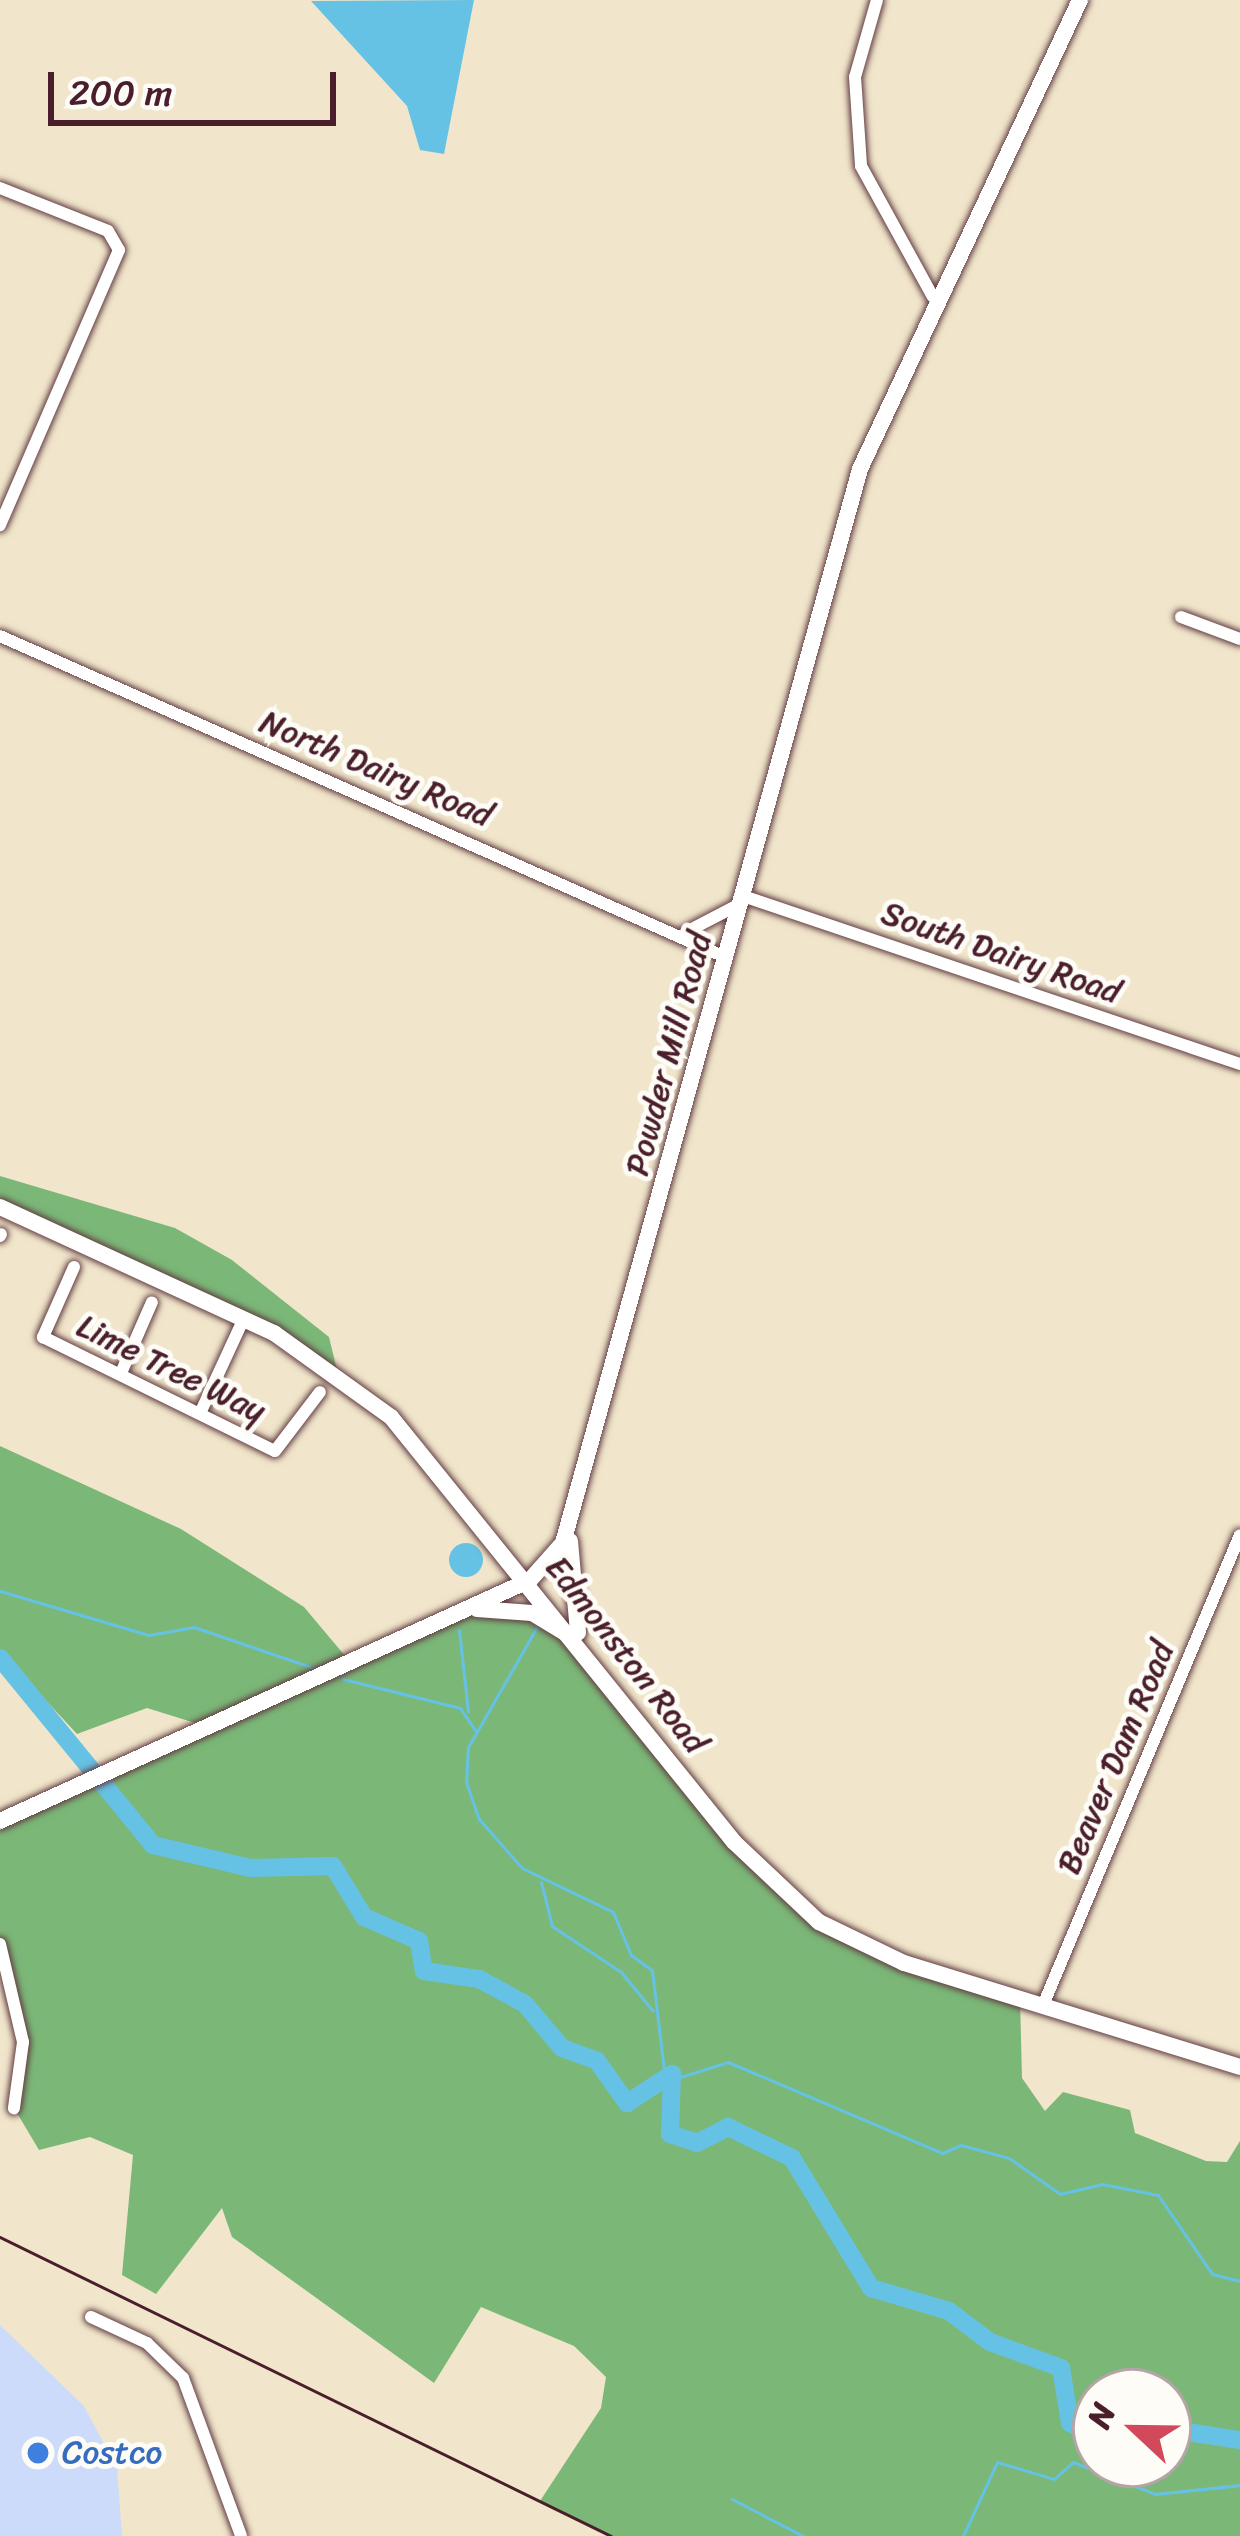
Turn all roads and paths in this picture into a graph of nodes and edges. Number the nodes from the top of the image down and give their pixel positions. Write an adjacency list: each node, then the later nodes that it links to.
1 (878, 0): 4 (street)
2 (1080, 0): 4 (main road, Powder Mill Road)
3 (0, 188): 5 (street)
4 (933, 297): 9 (main road, Powder Mill Road)
5 (0, 525)
6 (1180, 616): 8 (street)
7 (0, 636): 10 (street, North Dairy Road)
8 (1240, 639)
9 (742, 900): 10 (street); 11 (main road, Powder Mill Road); 12 (street, South Dairy Road)
10 (686, 932): 11 (street, North Dairy Road)
11 (727, 958): 20 (main road, Powder Mill Road)
12 (1240, 1064)
13 (0, 1207): 16 (main road, Edmonston Road)
14 (74, 1267): 17 (street, Lime Tree Way)
15 (152, 1302): 17 (street)
16 (244, 1318): 19 (street); 22 (main road, Edmonston Road)
17 (121, 1373): 19 (street, Lime Tree Way)
18 (320, 1392): 19 (street, Lime Tree Way)
19 (202, 1409)
20 (574, 1519): 22 (main road, Powder Mill Road); 24 (main road)
21 (1240, 1535): 27 (street, Beaver Dam Road)
22 (530, 1580): 23 (main road, Powder Mill Road); 24 (main road, Edmonston Road)
23 (470, 1609): 24 (main road); 25 (main road, Powder Mill Road)
24 (582, 1645): 27 (main road, Edmonston Road)
25 (0, 1821)
26 (0, 1944): 29 (street)
27 (1044, 2003): 28 (main road, Edmonston Road)
28 (1240, 2067)
29 (14, 2108)
30 (91, 2317): 31 (street)
31 (241, 2536)

